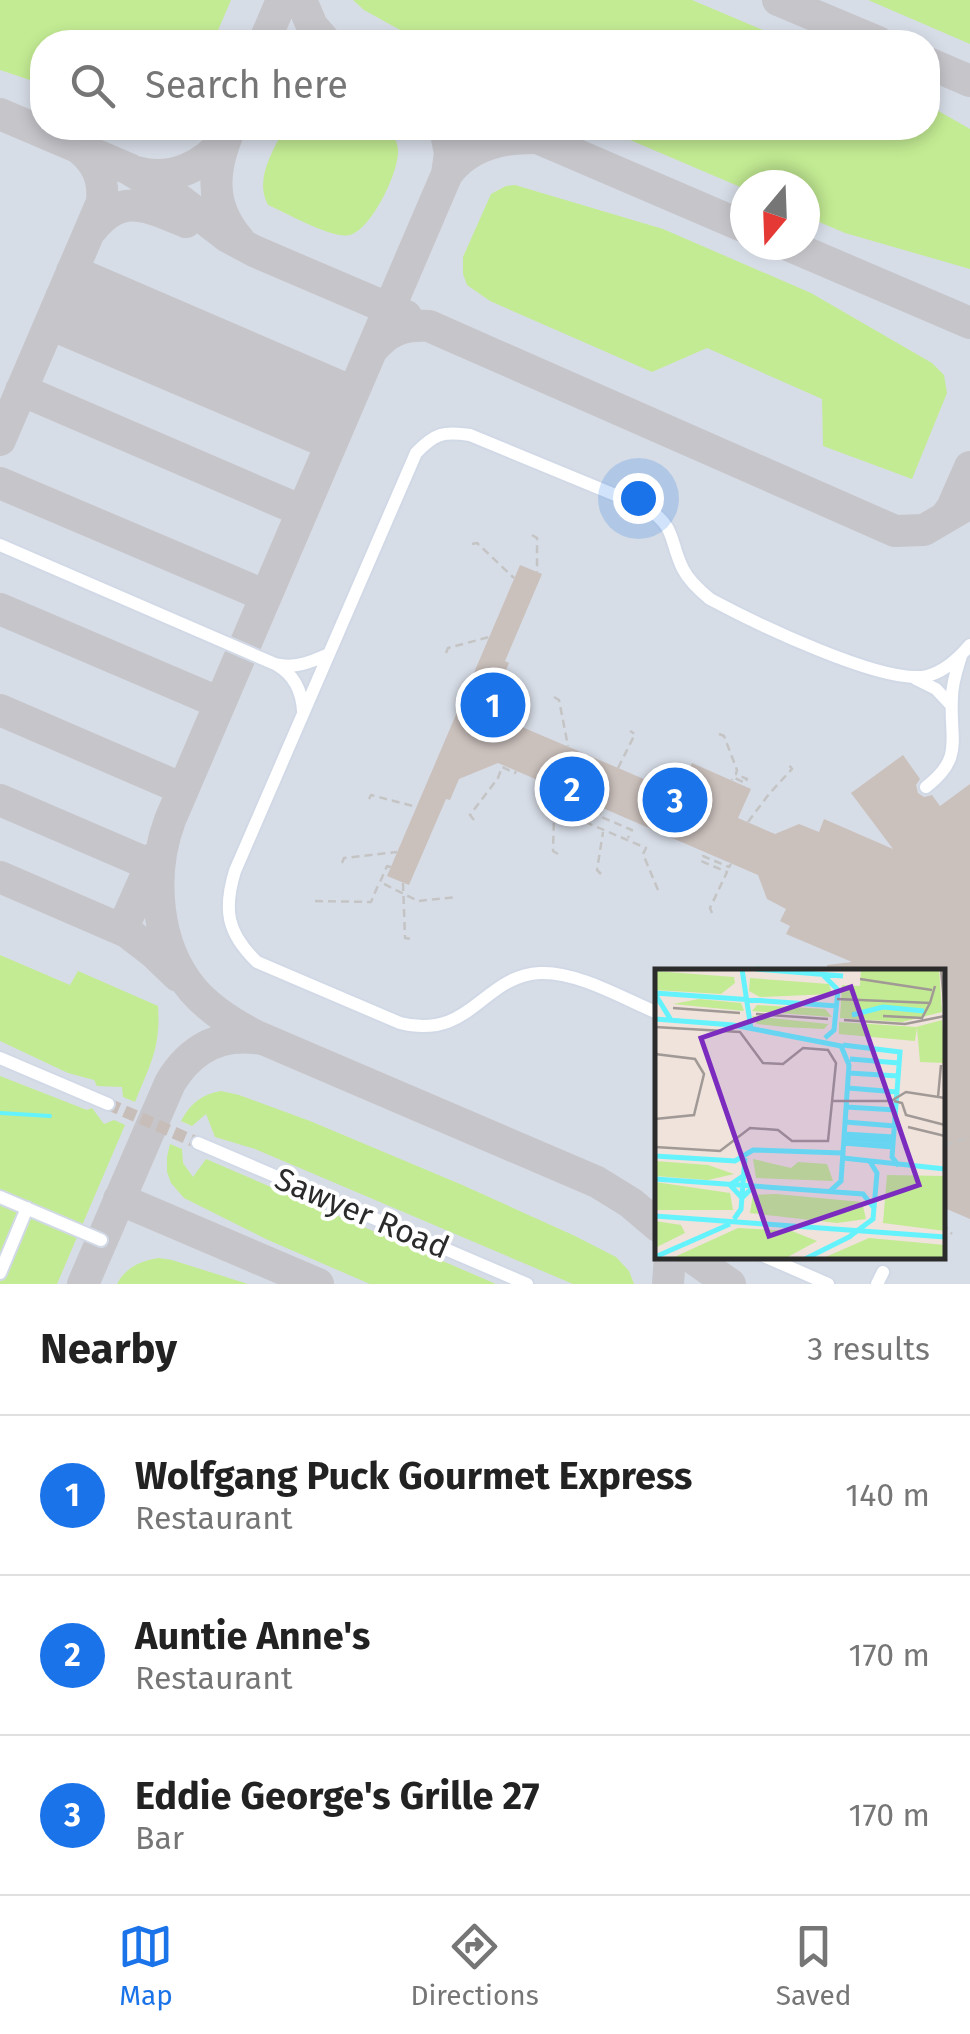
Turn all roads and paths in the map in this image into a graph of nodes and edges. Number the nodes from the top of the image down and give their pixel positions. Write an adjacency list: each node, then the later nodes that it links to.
1 (532, 535): 4 (path)
2 (472, 544): 5 (path)
3 (0, 546): 10 (street)
4 (537, 572)
5 (514, 578)
6 (489, 637): 8 (path)
7 (966, 650): 11 (street); 13 (street)
8 (446, 652)
9 (329, 654): 10 (street); 11 (street); 14 (street)
10 (275, 664): 14 (street)
11 (904, 676): 13 (street)
12 (554, 698): 17 (path)
13 (952, 706): 22 (street)
14 (303, 714): 43 (street)
15 (630, 731): 19 (path)
16 (719, 734): 21 (path)
17 (568, 746)
18 (790, 765): 27 (path)
19 (618, 768)
20 (516, 771): 26 (path)
21 (732, 780)
22 (926, 787)
23 (369, 799): 24 (path)
24 (416, 807)
25 (602, 808): 29 (path)
26 (474, 820)
27 (748, 822)
28 (604, 831): 29 (path); 31 (path); 35 (path)
29 (627, 841): 38 (path)
30 (397, 852): 32 (path)
31 (558, 854)
32 (342, 863)
33 (731, 864): 41 (path)
34 (391, 867): 36 (path)
35 (600, 874)
36 (380, 882): 39 (path); 40 (path)
37 (403, 882): 42 (path, bridge)
38 (661, 894)
39 (457, 897)
40 (315, 900)
41 (712, 913)
42 (411, 939)
43 (655, 1012)
44 (0, 1058): 45 (street)
45 (108, 1104)
46 (970, 1137): 48 (path)
47 (198, 1142): 56 (street, Sawyer Road)
48 (945, 1145)
49 (0, 1197): 50 (street)
50 (27, 1208): 53 (street); 55 (street)
51 (945, 1226): 52 (path)
52 (952, 1234)
53 (101, 1240)
54 (771, 1259): 57 (street)
55 (0, 1273)
56 (527, 1284)
57 (828, 1284)

